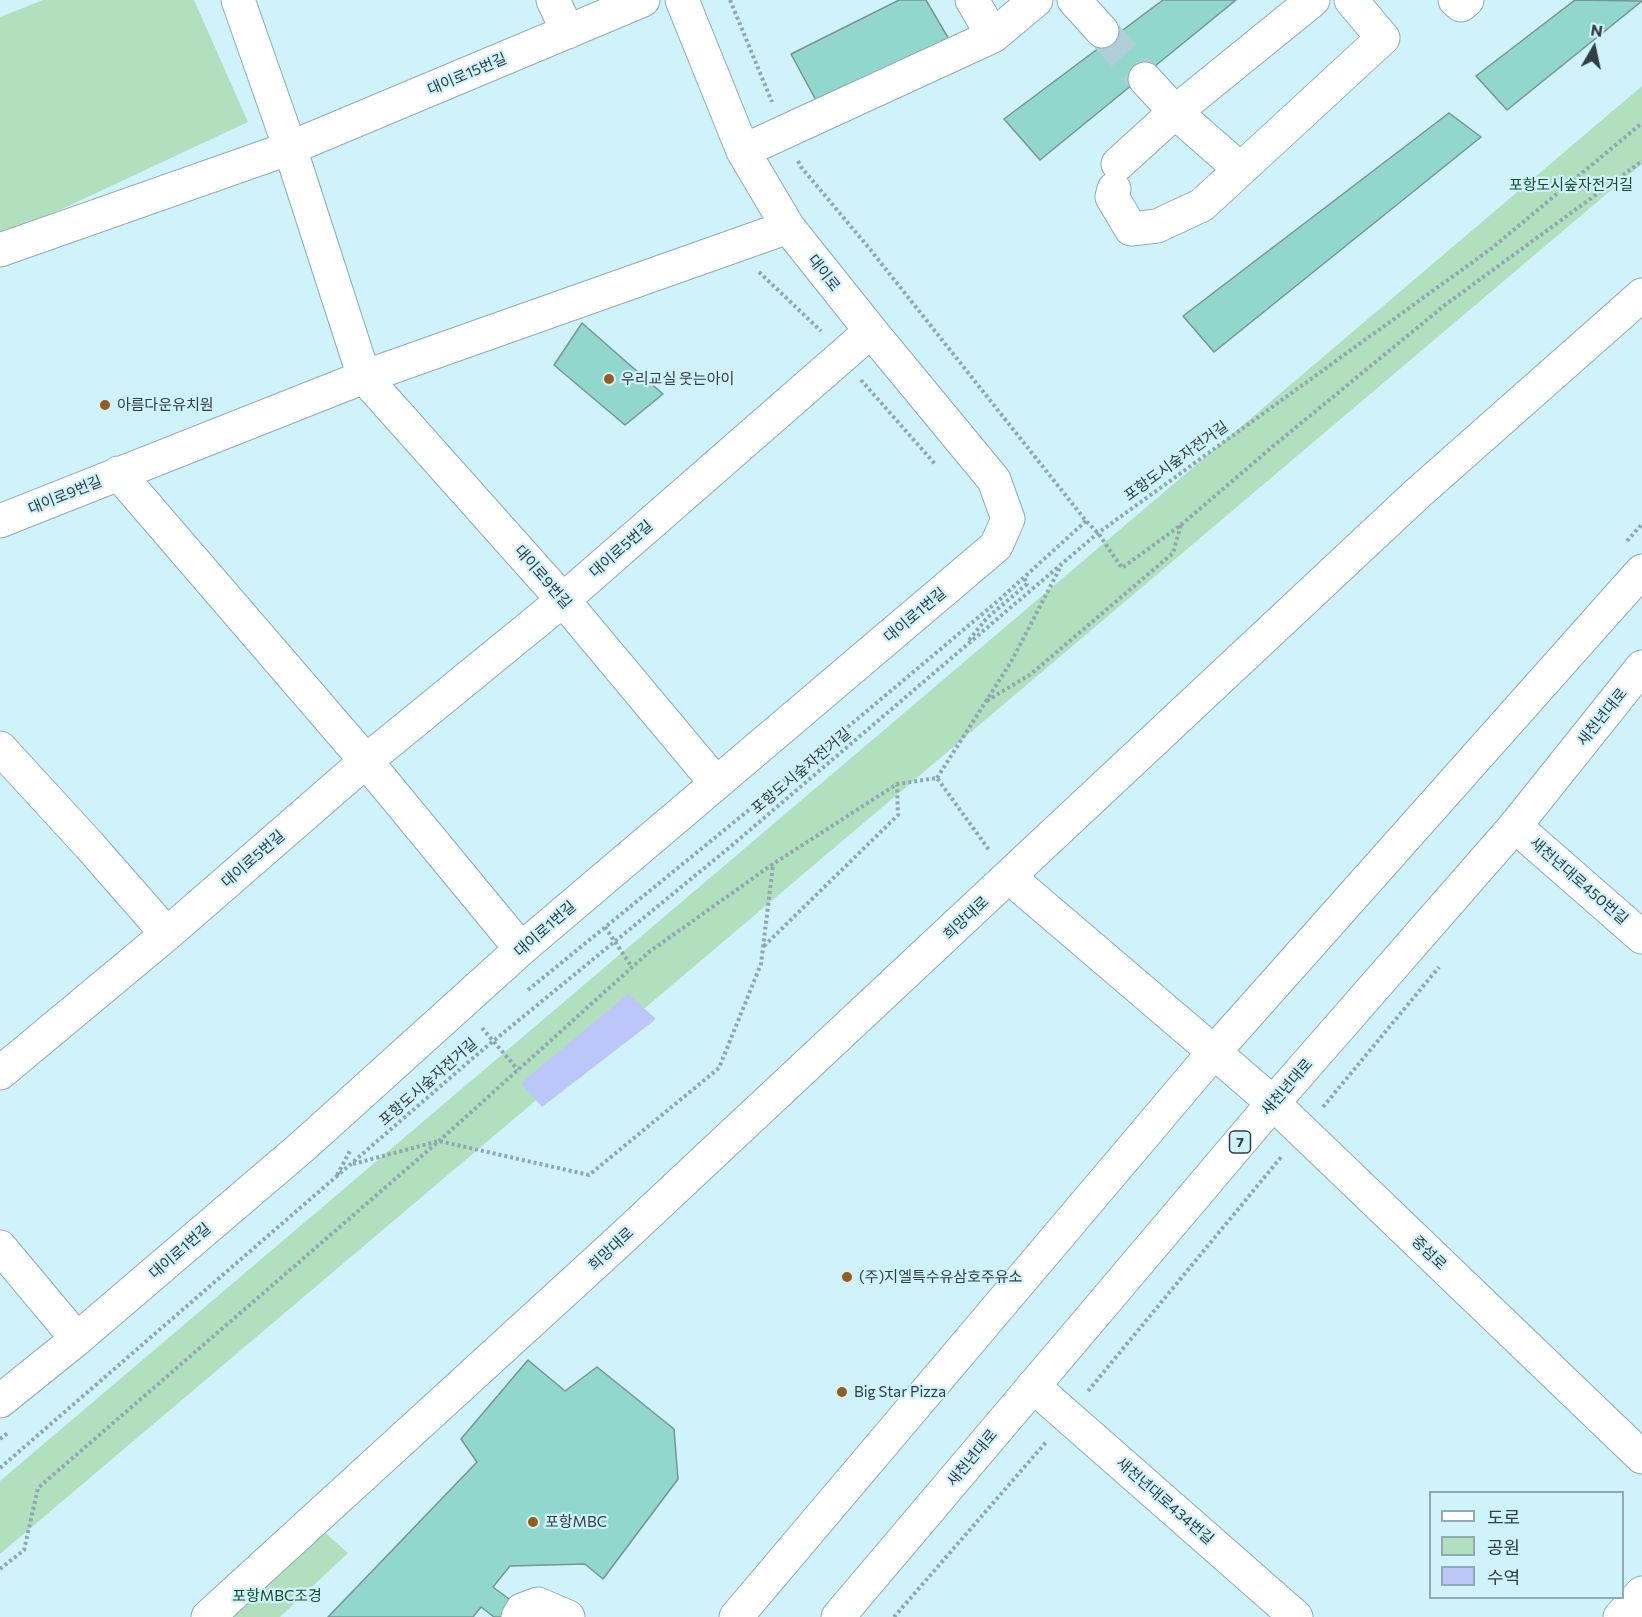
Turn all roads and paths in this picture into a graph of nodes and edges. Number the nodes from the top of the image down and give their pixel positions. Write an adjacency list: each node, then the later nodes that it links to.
1 (238, 0): 20 (street)
2 (553, 0): 14 (street)
3 (643, 0): 14 (street, 대이로15번길)
4 (682, 0): 21 (street, 대이로)
5 (730, 0): 19 (path)
6 (972, 0): 15 (street)
7 (1036, 0): 15 (street)
8 (1074, 0): 13 (street)
9 (1313, 0): 17 (street)
10 (1351, 0): 23 (street)
11 (1455, 0): 12 (street)
12 (1467, 0)
13 (1102, 31)
14 (567, 32): 20 (street, 대이로15번길)
15 (993, 36): 19 (street)
16 (1145, 79): 17 (street)
17 (1175, 112): 23 (street); 23 (street)
18 (1642, 123): 38 (path, 포항도시숲자전거길)
19 (785, 131): 21 (street); 36 (path)
20 (290, 148): 25 (street, 대이로15번길); 30 (street)
21 (743, 151): 24 (street, 대이로)
22 (1642, 160): 37 (path)
23 (1240, 169)
24 (788, 227): 28 (street, 대이로); 30 (street, 대이로9번길)
25 (0, 250)
26 (756, 269): 29 (path)
27 (1642, 295): 53 (street)
28 (871, 331): 34 (street, 대이로); 42 (street, 대이로5번길)
29 (821, 332)
30 (364, 377): 33 (street, 대이로9번길); 42 (street, 대이로9번길)
31 (859, 377): 32 (path)
32 (937, 466)
33 (118, 473): 35 (street, 대이로9번길); 47 (street)
34 (1008, 519): 49 (street, 대이로1번길)
35 (0, 521)
36 (1086, 521): 38 (path); 41 (path)
37 (1181, 525): 38 (path); 45 (path)
38 (1098, 533): 39 (path, 포항도시숲자전거길)
39 (1062, 563): 43 (path, 포항도시숲자전거길); 45 (path)
40 (1642, 571): 67 (street)
41 (1024, 578): 43 (path); 54 (path)
42 (563, 600): 47 (street, 대이로5번길); 49 (street, 대이로9번길)
43 (963, 648): 57 (path, 포항도시숲자전거길)
44 (1642, 667): 51 (street, 새천년대로 / 7)
45 (985, 702): 48 (path)
46 (0, 748): 55 (street)
47 (366, 761): 55 (street, 대이로5번길); 59 (street)
48 (937, 778): 50 (path); 53 (path)
49 (716, 783): 59 (street, 대이로1번길)
50 (897, 784): 52 (path); 58 (path)
51 (1515, 826): 56 (street, 새천년대로450번길); 70 (street, 새천년대로 / 7)
52 (773, 864): 58 (path); 61 (path)
53 (1009, 877): 67 (street); 87 (street, 희망대로)
54 (605, 927): 57 (path); 62 (path)
55 (167, 934): 69 (street, 대이로5번길)
56 (1642, 937)
57 (615, 942): 61 (path); 66 (path, 포항도시숲자전거길)
58 (763, 947): 72 (path)
59 (521, 950): 77 (street, 대이로1번길)
60 (1440, 966): 71 (path)
61 (632, 967): 68 (path)
62 (526, 992)
63 (490, 1021): 64 (path)
64 (482, 1028): 65 (path); 66 (path)
65 (474, 1034)
66 (494, 1041): 68 (path); 74 (path, 포항도시숲자전거길)
67 (1214, 1052): 70 (street, 중섬로); 90 (street)
68 (518, 1070): 72 (path)
69 (0, 1073)
70 (1273, 1103): 71 (street, 중섬로); 78 (street, 새천년대로 / 7)
71 (1302, 1131): 80 (path); 83 (street, 중섬로)
72 (440, 1141): 74 (path); 85 (path)
73 (354, 1144): 75 (path)
74 (351, 1165): 75 (path, 포항도시숲자전거길)
75 (336, 1178): 84 (path, 포항도시숲자전거길)
76 (0, 1247): 77 (street)
77 (77, 1339): 79 (street, 대이로1번길)
78 (1033, 1386): 80 (street, 새천년대로434번길); 91 (street, 새천년대로 / 7)
79 (0, 1401)
80 (1068, 1416): 92 (path); 93 (street, 새천년대로434번길)
81 (9, 1432): 82 (path)
82 (0, 1439)
83 (1642, 1457)
84 (0, 1468)
85 (0, 1569)
86 (1642, 1593): 94 (street)
87 (208, 1617)
88 (518, 1617): 89 (street)
89 (568, 1617)
90 (736, 1617)
91 (838, 1617)
92 (894, 1617)
93 (1296, 1617)
94 (1620, 1617)

